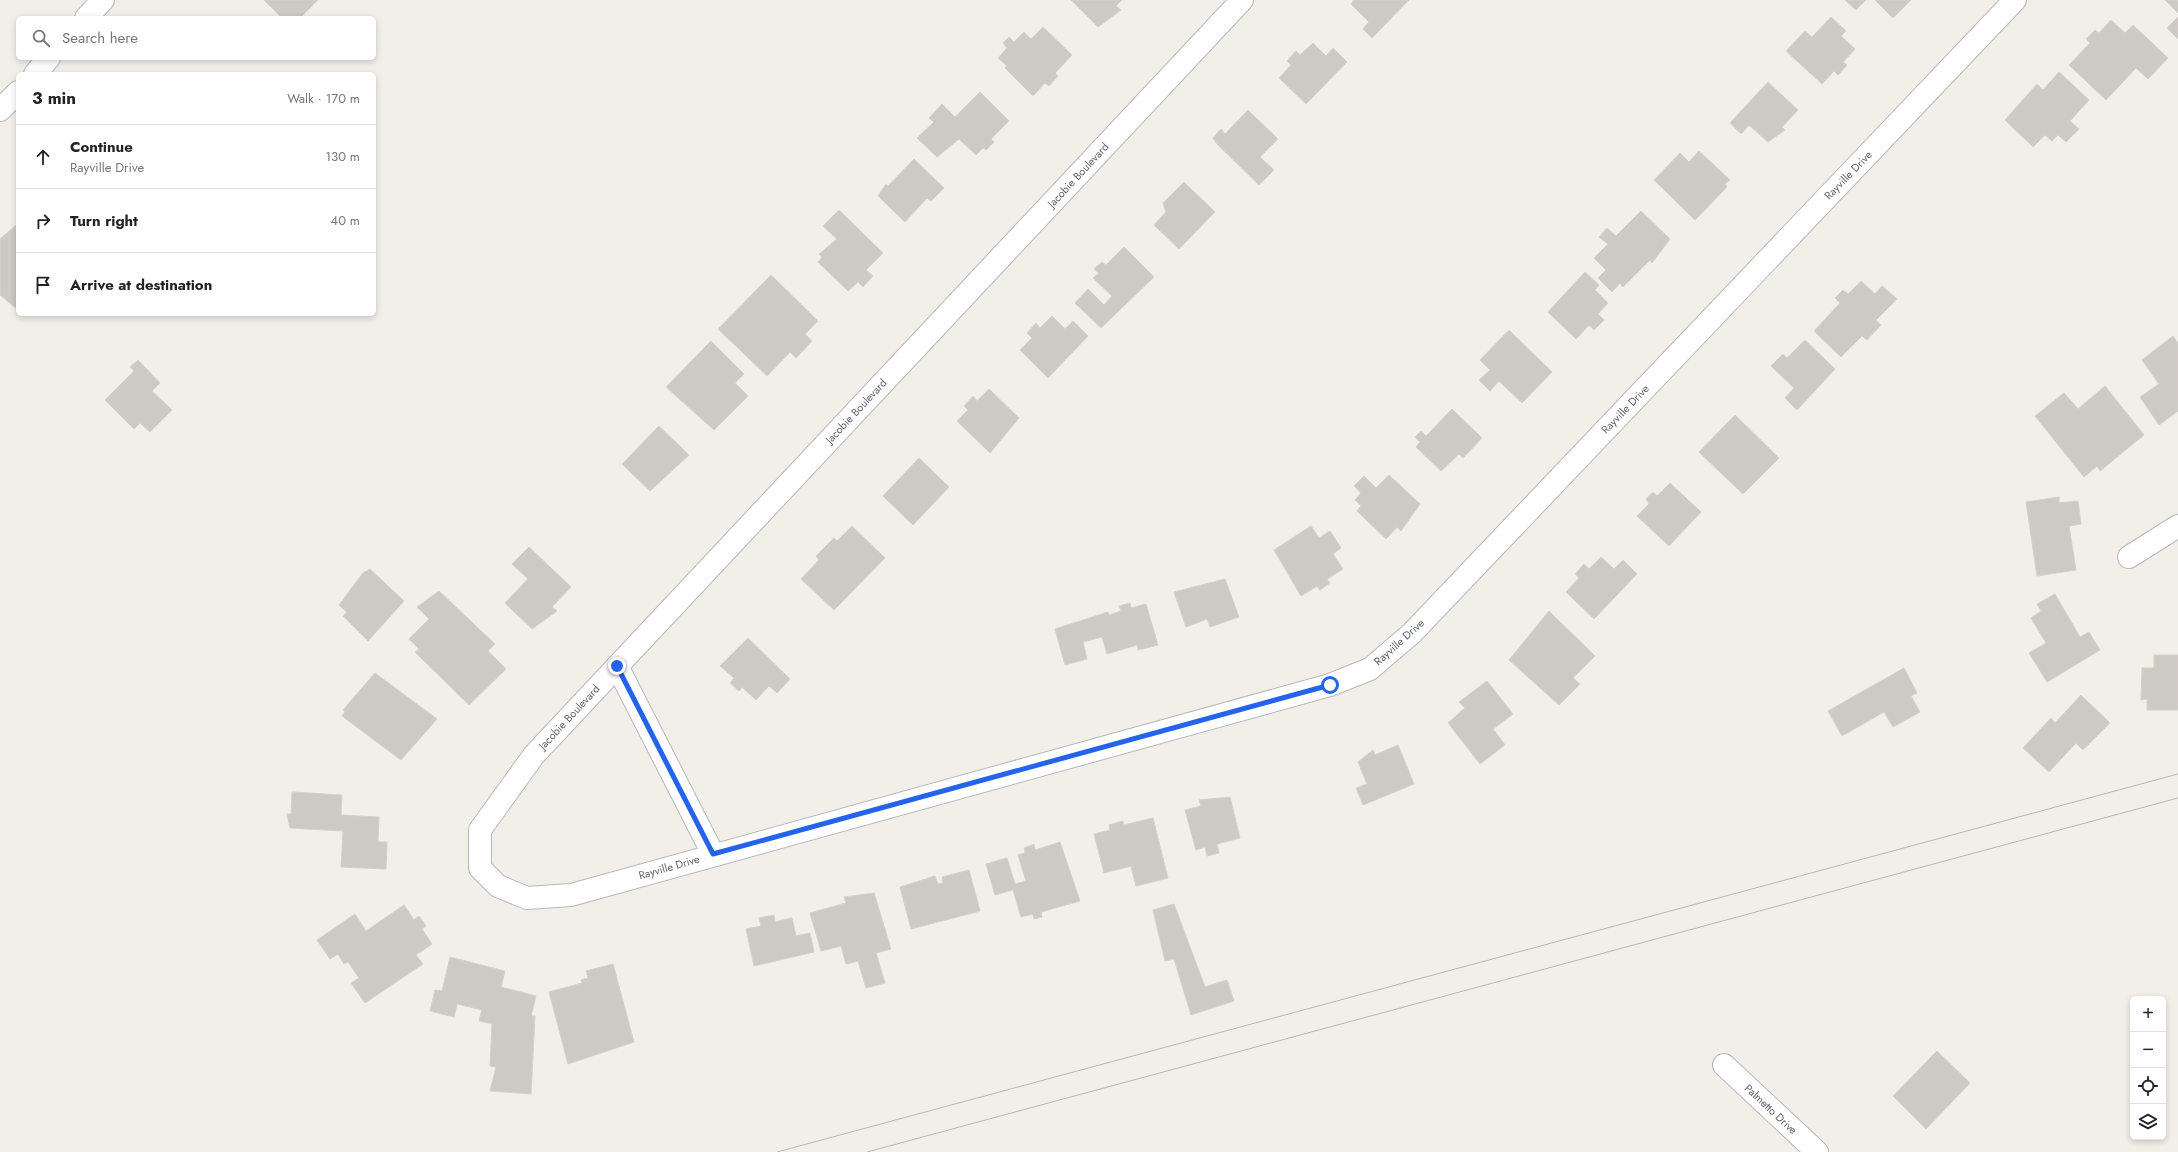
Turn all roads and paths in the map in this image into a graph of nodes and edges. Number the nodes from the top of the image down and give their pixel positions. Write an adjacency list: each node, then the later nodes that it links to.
1 (1242, 0): 9 (street, Jacobie Boulevard)
2 (2014, 0): 11 (street, Rayville Drive)
3 (47, 60): 4 (street)
4 (37, 72)
5 (16, 94): 6 (street)
6 (0, 110)
7 (2178, 526): 8 (street)
8 (2129, 557)
9 (617, 666): 10 (street, Jacobie Boulevard); 11 (street)
10 (480, 830): 11 (street, Rayville Drive)
11 (713, 854)
12 (1724, 1065): 13 (street, Palmetto Drive)
13 (1817, 1152)

